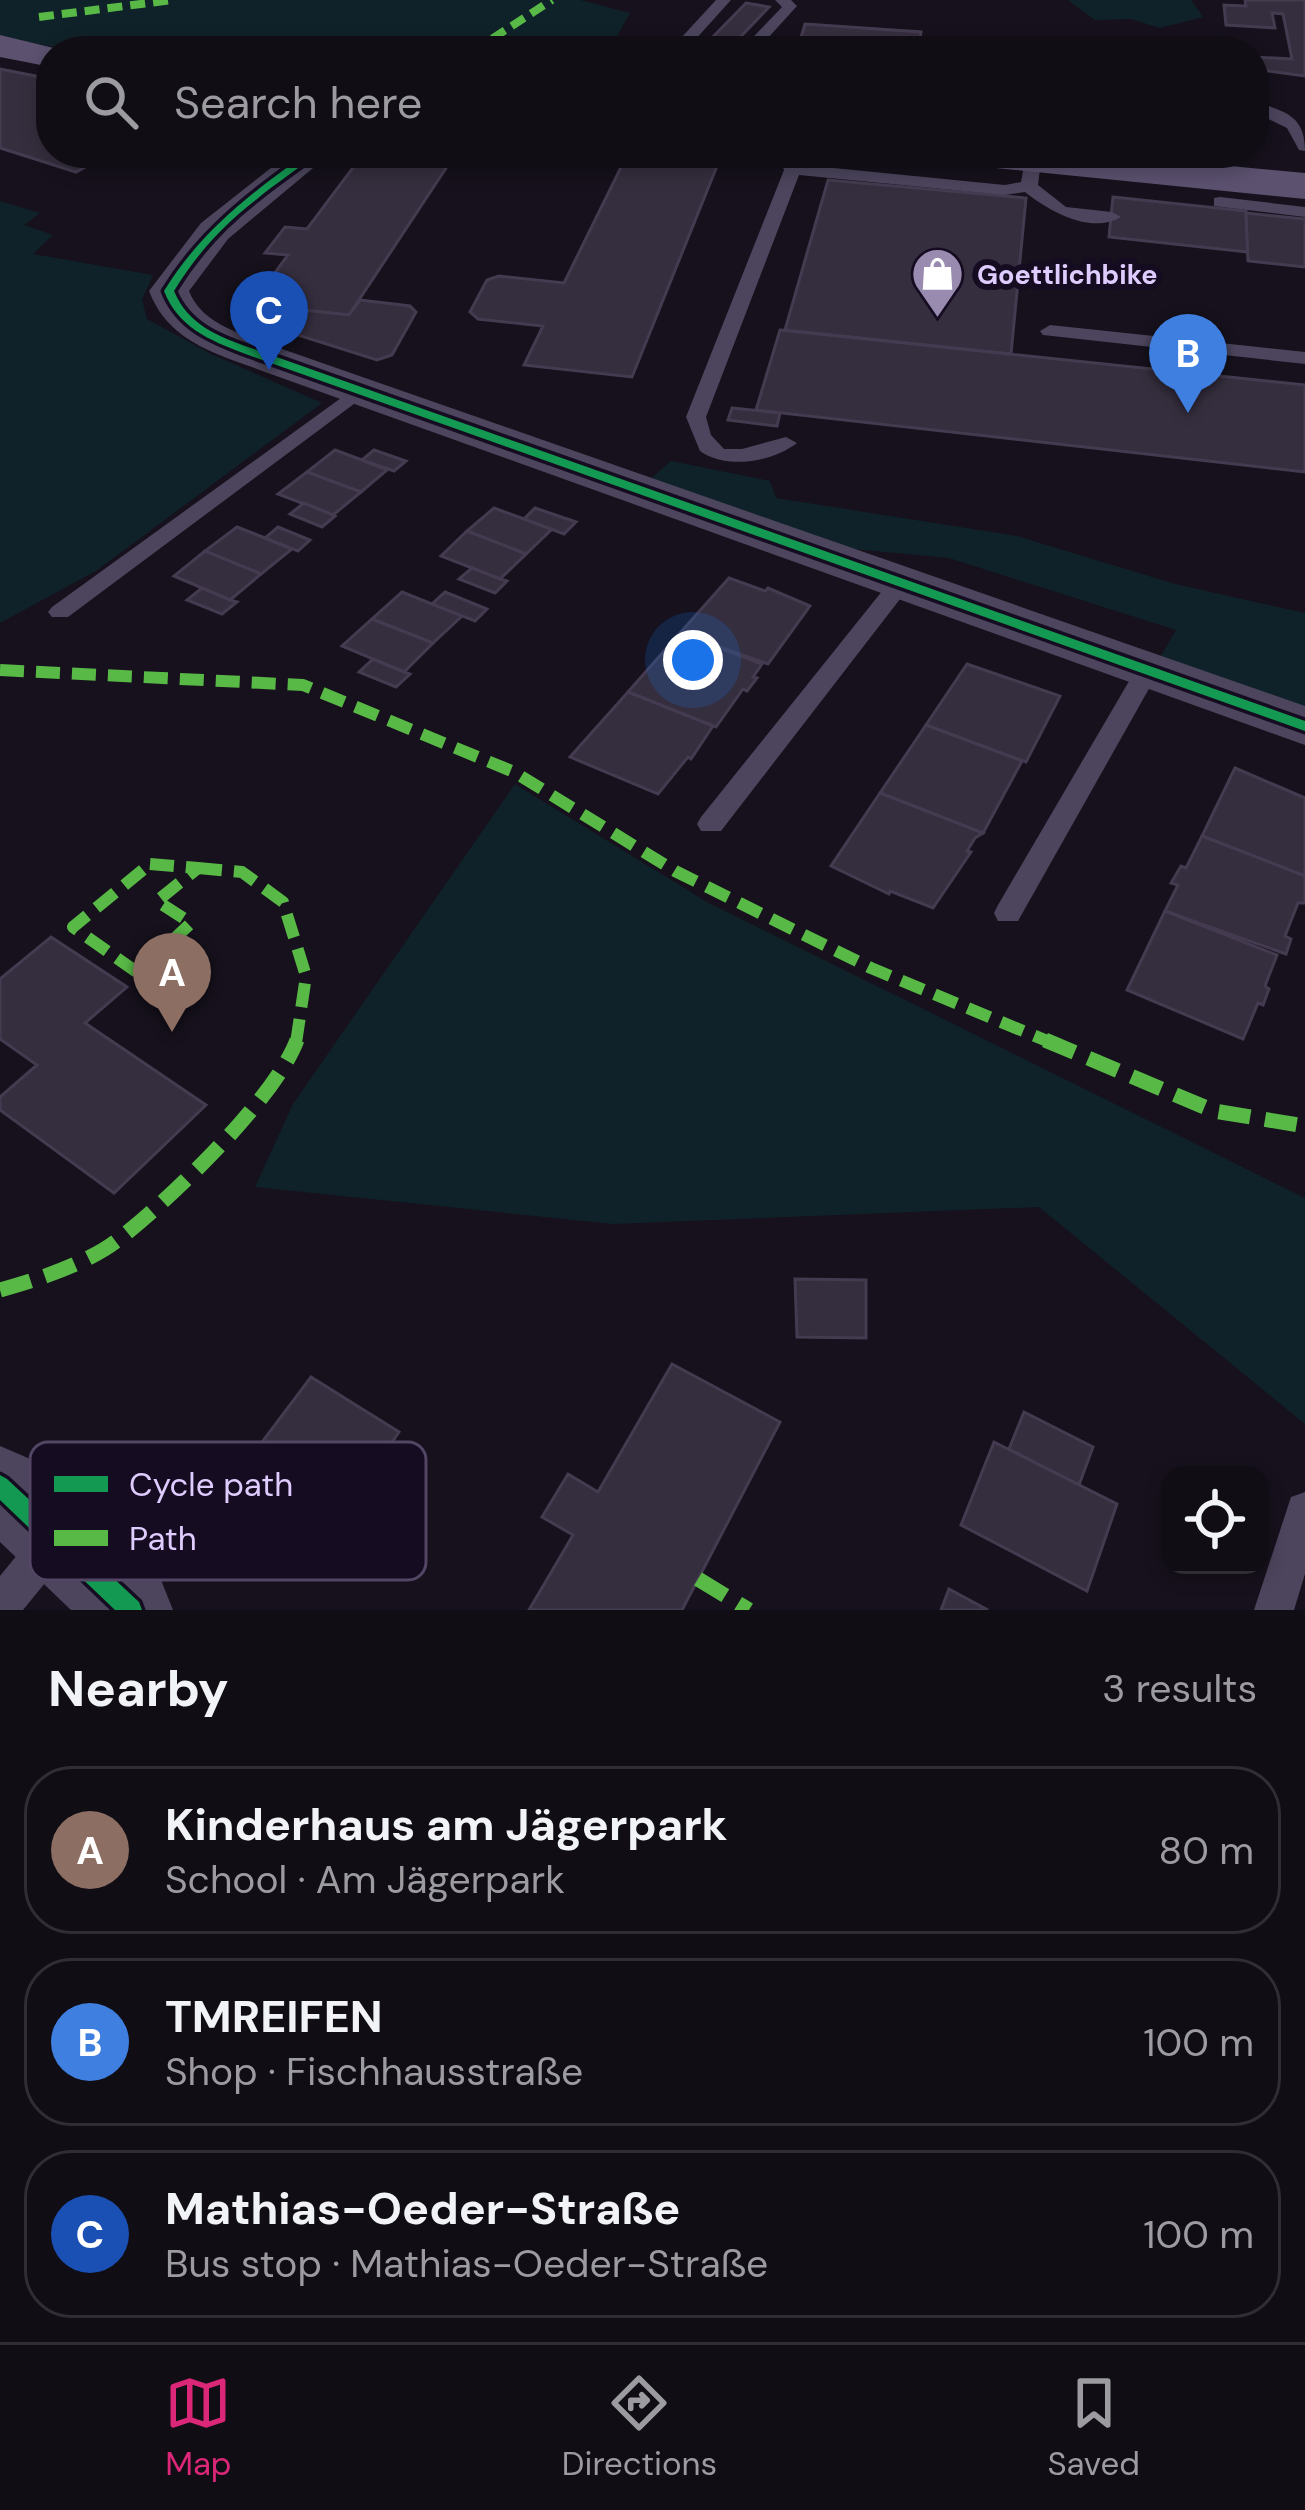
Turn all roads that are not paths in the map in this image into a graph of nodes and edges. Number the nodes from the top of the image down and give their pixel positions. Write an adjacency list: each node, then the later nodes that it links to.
1 (724, 0): 3 (lane)
2 (782, 0): 4 (lane)
3 (691, 36)
4 (762, 36)
5 (0, 46): 6 (main road)
6 (36, 53)
7 (1269, 113): 8 (lane)
8 (1305, 146)
9 (292, 168): 22 (street)
10 (786, 168): 23 (lane)
11 (847, 168): 15 (lane)
12 (1015, 168): 15 (main road)
13 (1071, 168): 15 (main road)
14 (1145, 168): 17 (main road)
15 (1031, 173): 19 (lane)
16 (1305, 186): 17 (main road)
17 (1219, 196): 18 (lane)
18 (1305, 212)
19 (1112, 217)
20 (1049, 331): 21 (lane)
21 (1305, 358)
22 (358, 391): 24 (street); 25 (lane)
23 (786, 443)
24 (899, 585): 26 (street); 28 (lane)
25 (61, 612)
26 (1147, 671): 27 (street); 29 (lane)
27 (1305, 726)
28 (711, 824)
29 (1008, 913)
30 (1305, 1511): 35 (lane)
31 (28, 1512): 33 (lane)
32 (99, 1580): 34 (street)
33 (0, 1606)
34 (131, 1610)
35 (1274, 1610)

